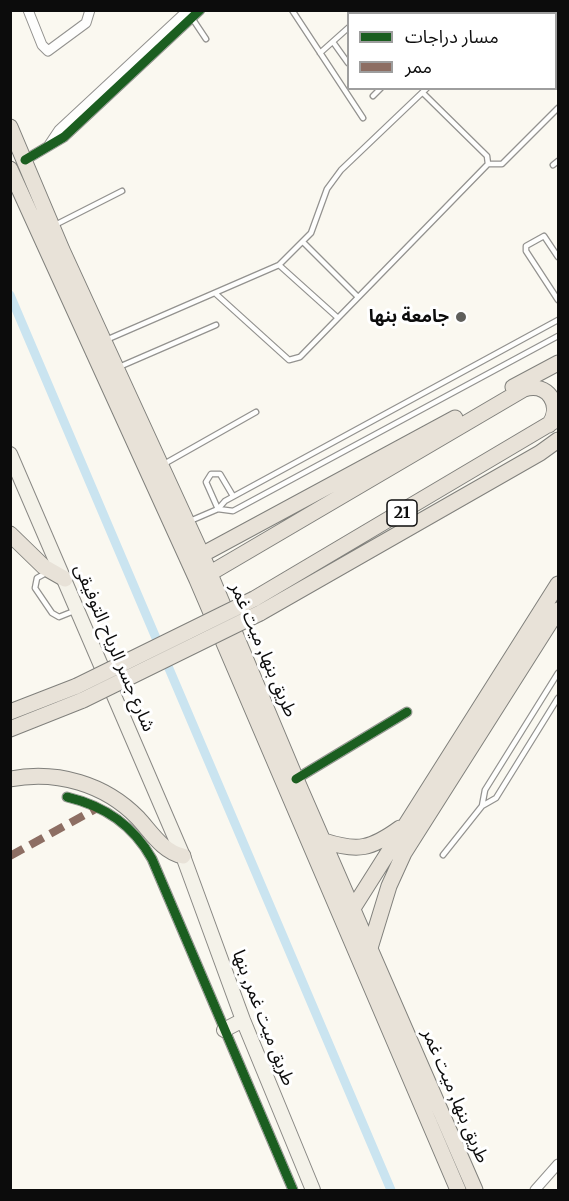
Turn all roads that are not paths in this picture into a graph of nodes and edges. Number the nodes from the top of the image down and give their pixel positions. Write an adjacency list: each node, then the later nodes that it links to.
1 (28, 10): 2 (street)
2 (90, 10)
3 (200, 10): 5 (street)
4 (292, 10): 9 (lane)
5 (190, 14): 7 (lane); 17 (street)
6 (347, 29): 8 (lane)
7 (206, 39)
8 (333, 42): 9 (lane); 10 (lane)
9 (320, 53): 15 (lane)
10 (347, 59)
11 (379, 90): 13 (lane)
12 (425, 91): 19 (lane); 24 (lane)
13 (373, 96)
14 (558, 108): 19 (lane)
15 (363, 118)
16 (10, 127): 17 (highway, طريق بنها, ميت غمر)
17 (25, 160): 23 (highway, طريق بنها, ميت غمر)
18 (558, 161): 20 (lane)
19 (489, 164): 28 (lane)
20 (553, 165)
21 (10, 169): 46 (highway, طريق بنها, ميت غمر)
22 (122, 191): 23 (lane)
23 (52, 226): 34 (highway, طريق بنها, ميت غمر)
24 (303, 243): 26 (lane); 28 (lane)
25 (558, 257): 29 (lane)
26 (279, 265): 27 (lane); 30 (lane)
27 (216, 294): 30 (lane); 34 (lane)
28 (358, 297): 30 (lane)
29 (558, 300)
30 (338, 318)
31 (558, 320): 44 (lane)
32 (216, 325): 36 (lane)
33 (558, 336): 45 (lane)
34 (104, 342): 36 (highway, طريق بنها, ميت غمر)
35 (558, 363): 49 (highway)
36 (116, 368): 43 (highway, طريق بنها, ميت غمر)
37 (256, 412): 43 (lane)
38 (554, 422): 48 (highway); 54 (highway, 21)
39 (558, 440): 41 (highway, 21)
40 (558, 447): 41 (highway)
41 (540, 453): 54 (highway, 21)
42 (10, 454): 50 (main road, شارع جسر الرياح التوفيقى)
43 (161, 466): 46 (highway, طريق بنها, ميت غمر)
44 (233, 496): 45 (lane); 45 (lane)
45 (218, 509): 46 (lane)
46 (181, 525): 49 (highway, طريق بنها, ميت غمر)
47 (10, 534): 50 (highway)
48 (238, 555): 51 (highway); 53 (highway)
49 (196, 558): 51 (highway, طريق بنها, ميت غمر)
50 (58, 572): 55 (main road, شارع جسر الرياح التوفيقى); 55 (lane)
51 (204, 576): 53 (highway, طريق بنها, ميت غمر); 71 (highway, طريق بنها, ميت غمر)
52 (558, 584): 66 (highway)
53 (222, 602): 63 (highway, طريق بنها, ميت غمر)
54 (257, 606): 59 (highway, 21, bridge); 61 (highway, 21, bridge)
55 (78, 609): 69 (main road, شارع جسر الرياح التوفيقى)
56 (558, 610): 72 (highway)
57 (558, 673): 65 (lane)
58 (558, 698): 65 (lane)
59 (10, 712)
60 (407, 712): 63 (street)
61 (10, 729)
62 (10, 779): 69 (highway)
63 (296, 779): 67 (highway, طريق بنها, ميت غمر)
64 (67, 797): 74 (street)
65 (482, 806): 68 (lane)
66 (410, 821): 67 (highway); 70 (highway)
67 (324, 841): 70 (highway, طريق بنها, ميت غمر)
68 (443, 855)
69 (183, 856): 73 (main road, طريق ميت غمر, بنها)
70 (353, 908): 71 (highway); 72 (highway, طريق بنها, ميت غمر)
71 (343, 924): 72 (highway, طريق بنها, ميت غمر)
72 (363, 952): 75 (highway, طريق بنها, ميت غمر); 76 (highway, طريق بنها, ميت غمر)
73 (243, 1020): 74 (main road); 79 (main road, طريق ميت غمر, بنها)
74 (224, 1029): 78 (street)
75 (446, 1121): 76 (highway); 81 (highway, طريق بنها, ميت غمر)
76 (431, 1128): 80 (highway, طريق بنها, ميت غمر)
77 (558, 1164): 82 (street)
78 (293, 1191)
79 (313, 1191)
80 (458, 1191)
81 (475, 1191)
82 (535, 1191)

